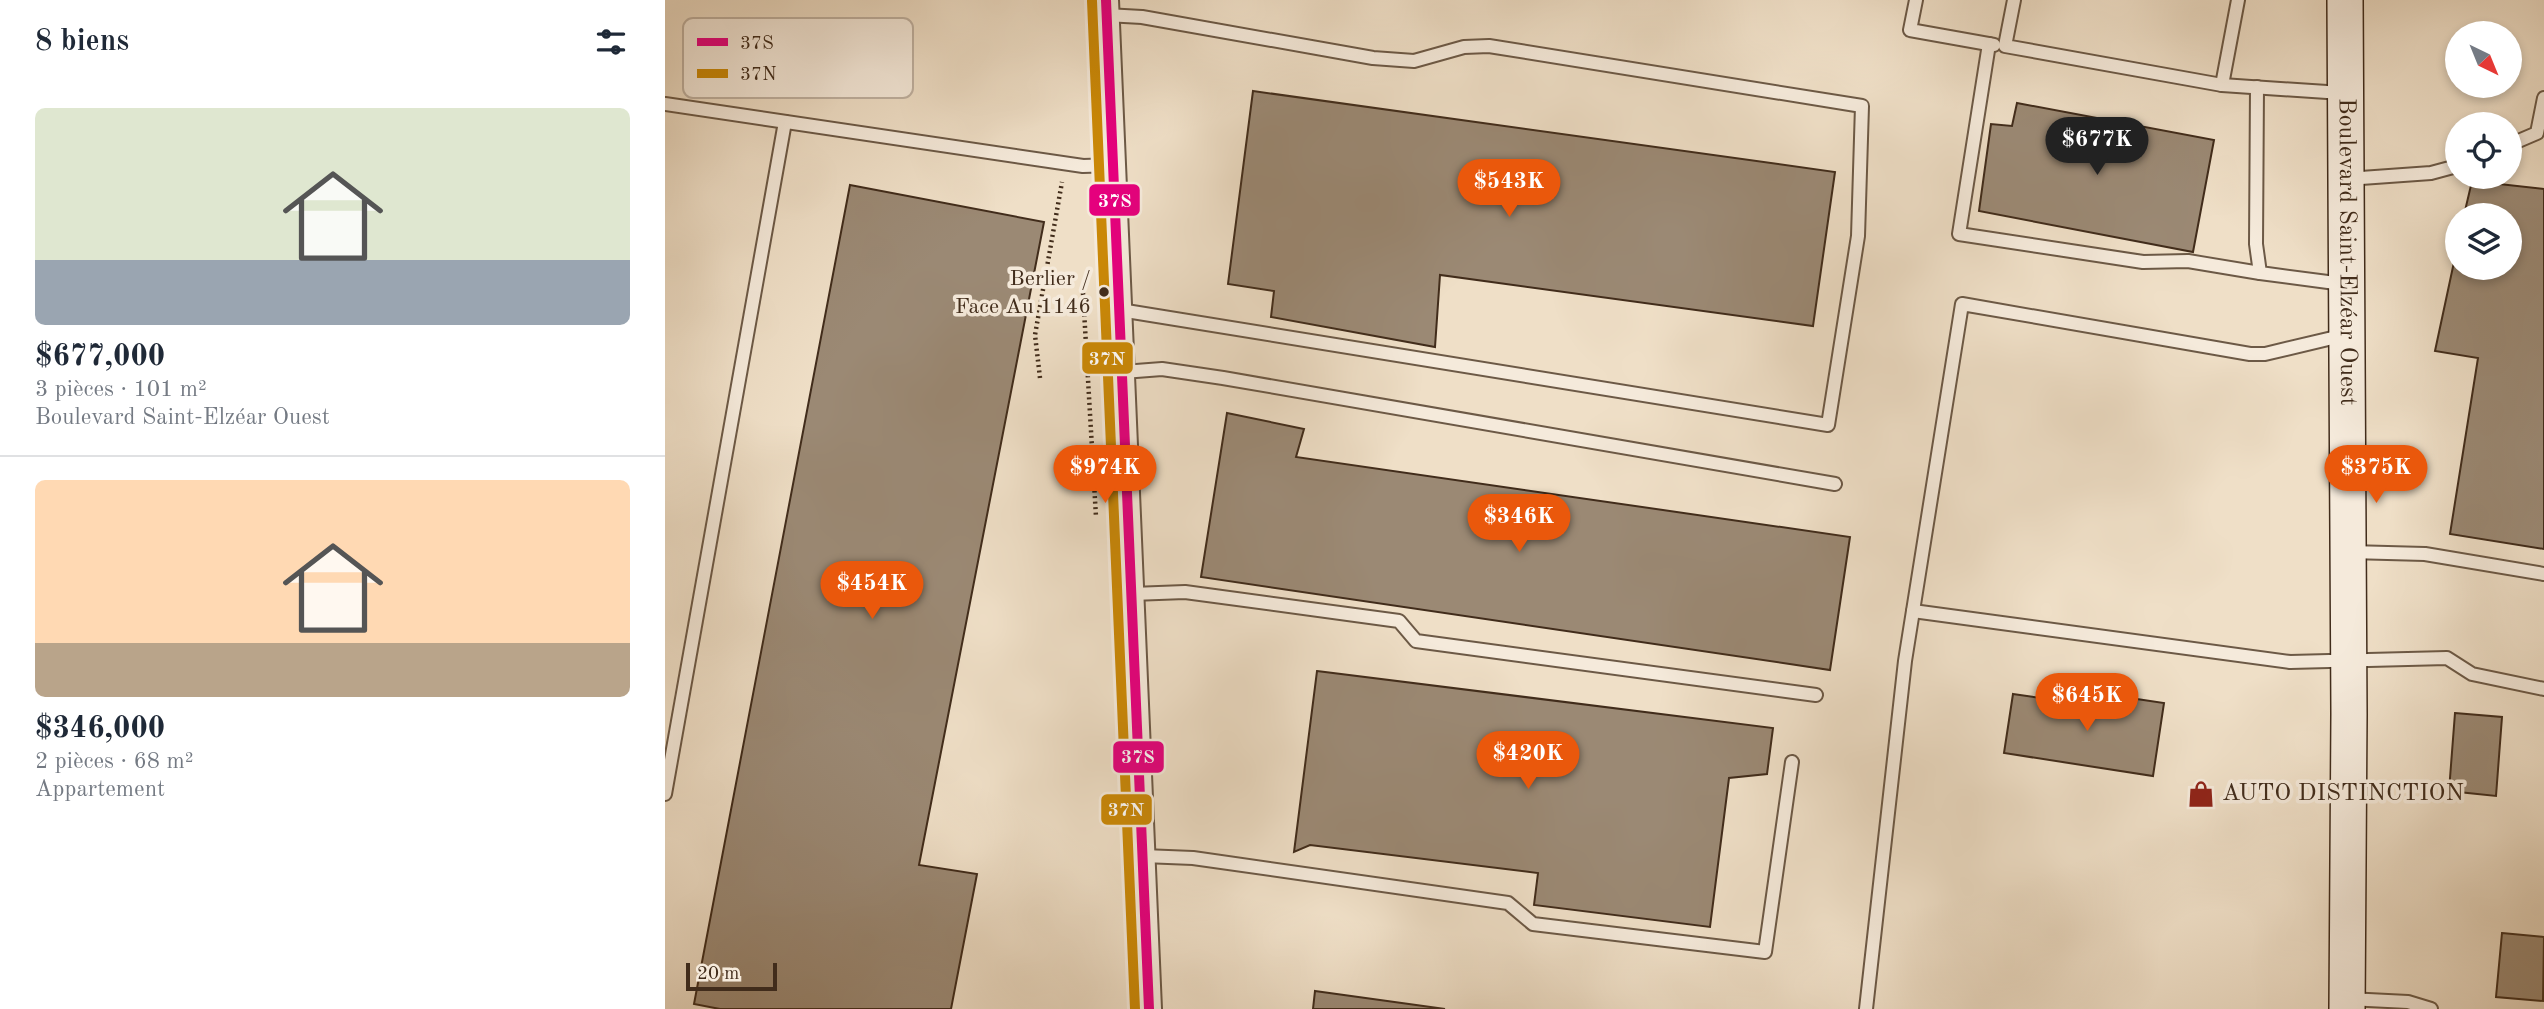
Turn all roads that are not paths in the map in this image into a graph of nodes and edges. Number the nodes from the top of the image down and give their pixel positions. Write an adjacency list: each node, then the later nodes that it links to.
1 (1916, 0): 6 (lane)
2 (2014, 0): 7 (lane)
3 (2238, 0): 8 (lane)
4 (2346, 0): 10 (street, Boulevard Saint-Elzéar Ouest)
5 (1106, 8): 15 (street); 20 (lane)
6 (1989, 44): 7 (lane); 18 (lane)
7 (2005, 46): 8 (lane)
8 (2222, 85): 9 (lane)
9 (2257, 87): 10 (lane); 18 (lane)
10 (2346, 93): 17 (street, Boulevard Saint-Elzéar Ouest)
11 (2544, 98): 14 (lane)
12 (665, 104): 13 (lane)
13 (785, 122): 15 (lane); 32 (lane)
14 (2522, 139)
15 (1114, 165): 20 (street)
16 (2445, 168): 17 (lane)
17 (2347, 179): 19 (street, Boulevard Saint-Elzéar Ouest)
18 (2260, 273): 19 (lane)
19 (2347, 284): 21 (street, Boulevard Saint-Elzéar Ouest)
20 (1120, 310): 22 (street)
21 (2347, 334): 24 (street, Boulevard Saint-Elzéar Ouest); 27 (lane)
22 (1123, 372): 23 (lane); 26 (street)
23 (1835, 484)
24 (2348, 552): 25 (lane); 28 (street, Boulevard Saint-Elzéar Ouest)
25 (2544, 574)
26 (1132, 594): 30 (lane); 33 (street)
27 (1913, 611): 28 (lane); 36 (lane)
28 (2348, 662): 29 (lane); 34 (street, Boulevard Saint-Elzéar Ouest)
29 (2544, 689)
30 (1817, 695)
31 (1792, 762): 33 (lane)
32 (665, 794)
33 (1143, 856): 35 (street)
34 (2347, 1004): 37 (lane)
35 (1149, 1009)
36 (1865, 1009)
37 (2431, 1009)

